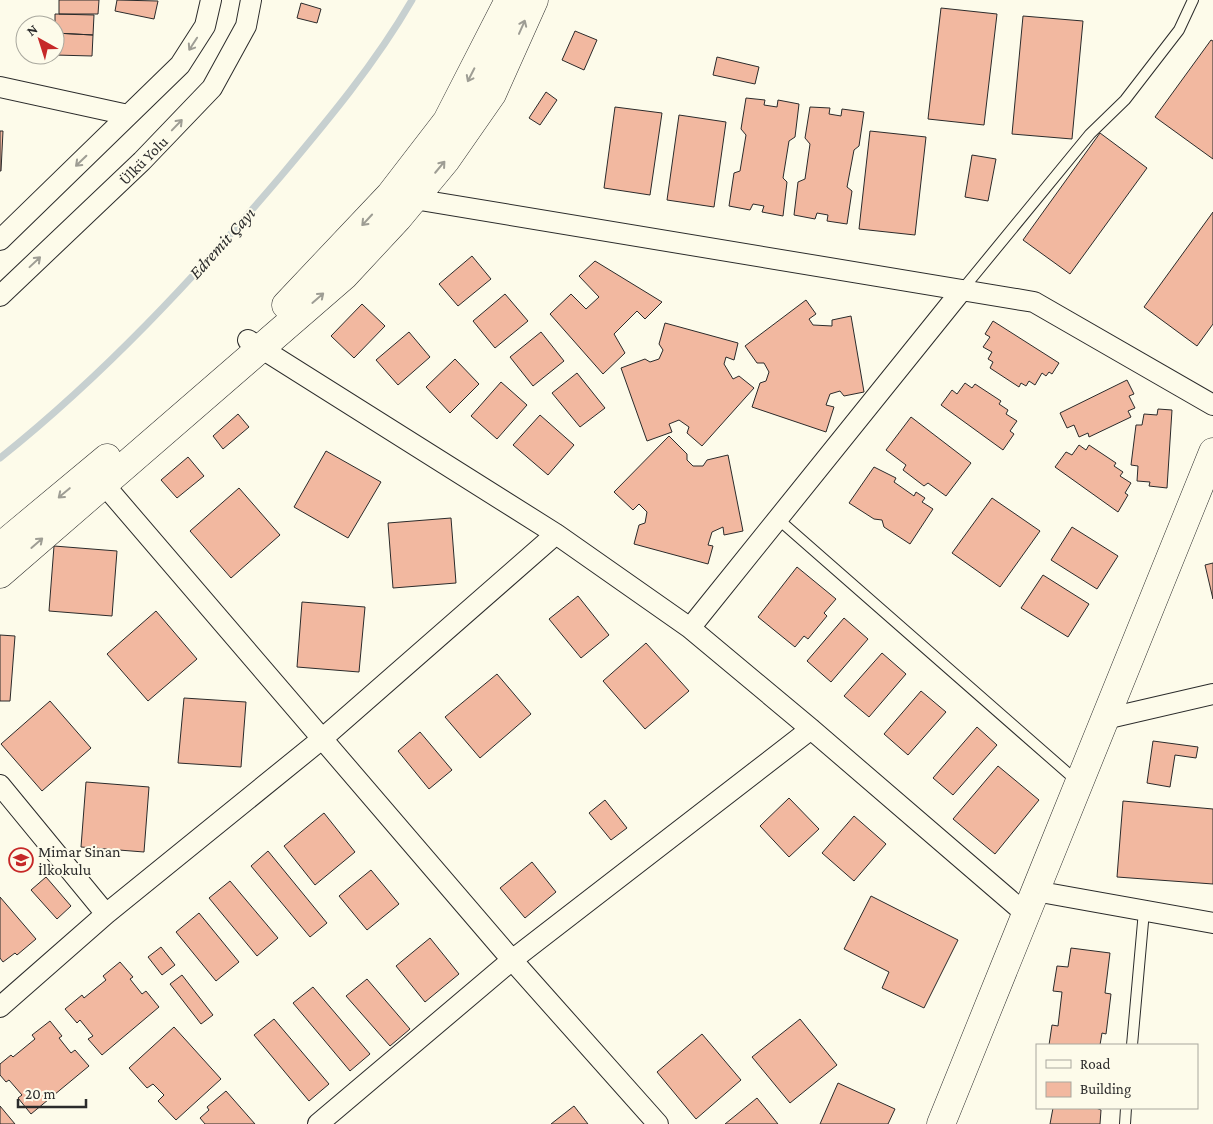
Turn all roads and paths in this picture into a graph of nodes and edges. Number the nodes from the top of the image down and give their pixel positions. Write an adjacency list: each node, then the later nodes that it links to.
1 (211, 0): 7 (street, one-way to 7)
2 (251, 0): 11 (street, Ülkü Yolu, one-way to 2)
3 (509, 0): 8 (street, one-way to 8)
4 (534, 0): 8 (street, one-way to 4)
5 (1193, 0): 10 (lane)
6 (0, 87): 7 (street)
7 (128, 115): 9 (street, one-way to 9)
8 (401, 197): 10 (street); 12 (street)
9 (0, 240)
10 (962, 290): 13 (street); 16 (street)
11 (0, 296)
12 (255, 344): 15 (street); 17 (street)
13 (1213, 405)
14 (1213, 452): 22 (street)
15 (98, 477): 18 (street, one-way to 18); 19 (street, one-way to 15); 24 (street)
16 (778, 519): 20 (street); 25 (lane)
17 (556, 534): 20 (street); 24 (street)
18 (0, 547)
19 (0, 574)
20 (690, 628): 23 (street)
21 (1213, 694): 22 (street)
22 (1105, 720): 25 (street)
23 (812, 730): 27 (street); 31 (street)
24 (322, 738): 29 (street); 31 (street)
25 (1079, 782): 27 (street)
26 (0, 785): 29 (street)
27 (1030, 903): 28 (street); 37 (street)
28 (1144, 911): 30 (street); 33 (lane)
29 (106, 914): 32 (street)
30 (1213, 923)
31 (512, 960): 35 (street); 36 (street)
32 (0, 1007)
33 (1132, 1044)
34 (1126, 1109): 38 (lane)
35 (318, 1124)
36 (658, 1124)
37 (942, 1124)
38 (1125, 1124)

